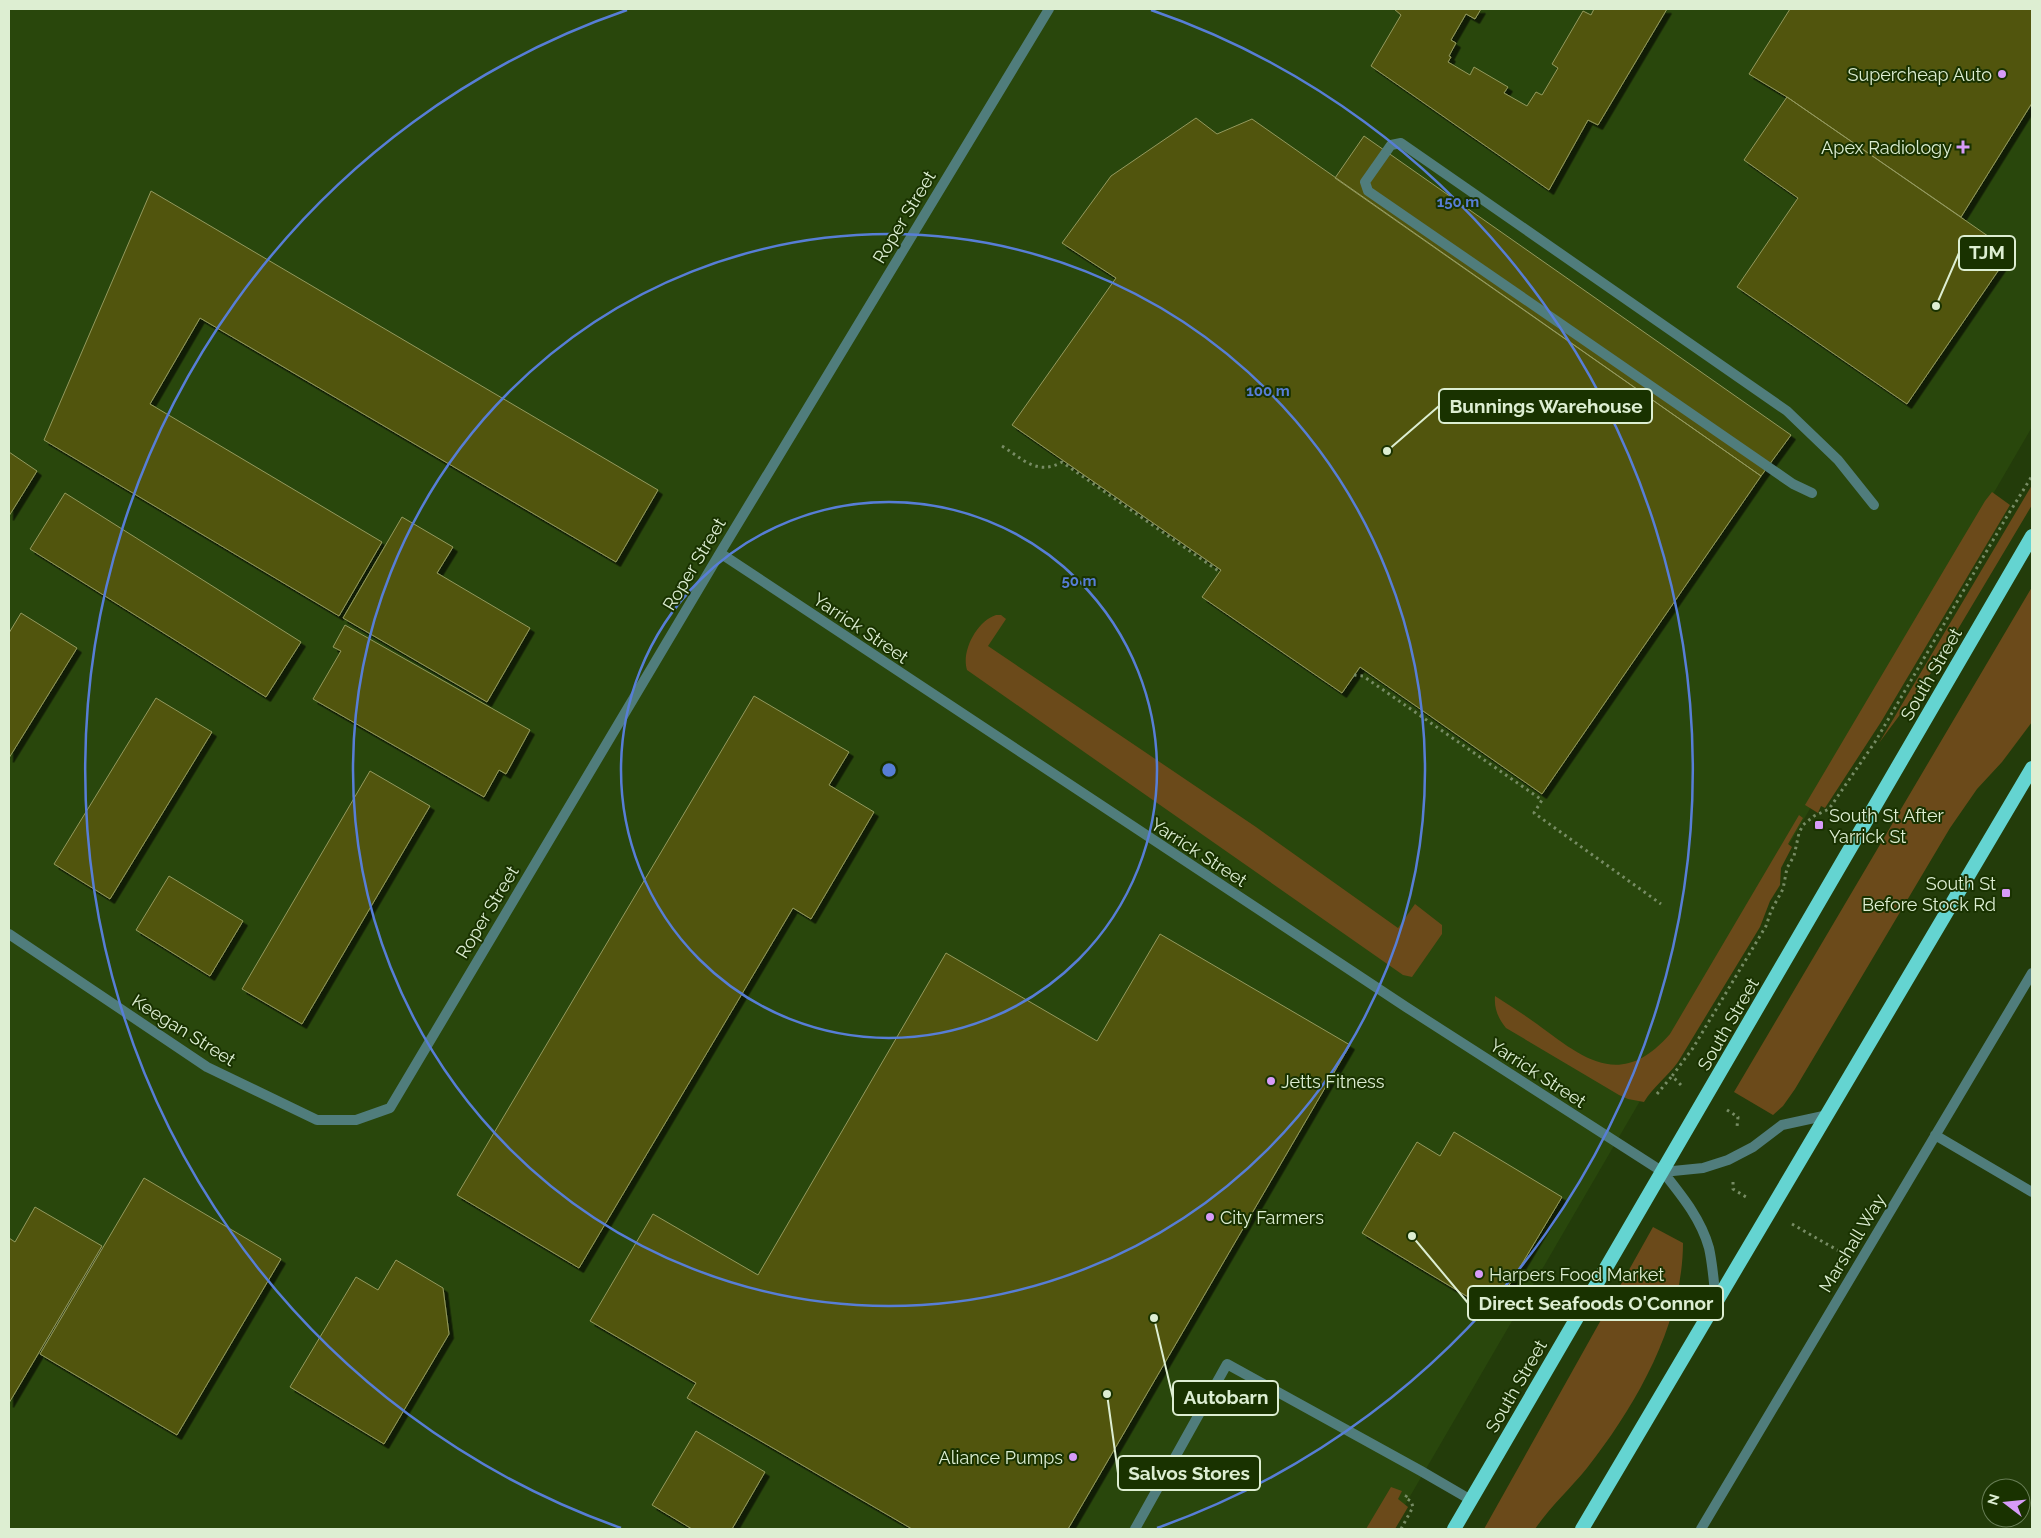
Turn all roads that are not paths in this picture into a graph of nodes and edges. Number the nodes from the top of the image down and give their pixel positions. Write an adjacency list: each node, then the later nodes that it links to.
1 (1049, 9): 5 (street, Roper Street)
2 (1812, 493): 3 (street)
3 (1874, 505)
4 (2032, 536): 12 (highway, South Street)
5 (720, 553): 10 (street, Roper Street); 12 (street, Yarrick Street)
6 (2032, 768): 9 (highway)
7 (9, 934): 10 (street, Keegan Street)
8 (2032, 973): 11 (street, Marshall Way)
9 (1828, 1115): 12 (street); 14 (highway)
10 (356, 1120)
11 (1935, 1135): 13 (street); 19 (street, Marshall Way)
12 (1663, 1172): 14 (street, Yarrick Street); 15 (highway, South Street)
13 (2032, 1192)
14 (1716, 1302): 18 (highway)
15 (1471, 1500): 16 (street); 17 (highway, South Street)
16 (1135, 1529)
17 (1454, 1529)
18 (1582, 1529)
19 (1701, 1529)

